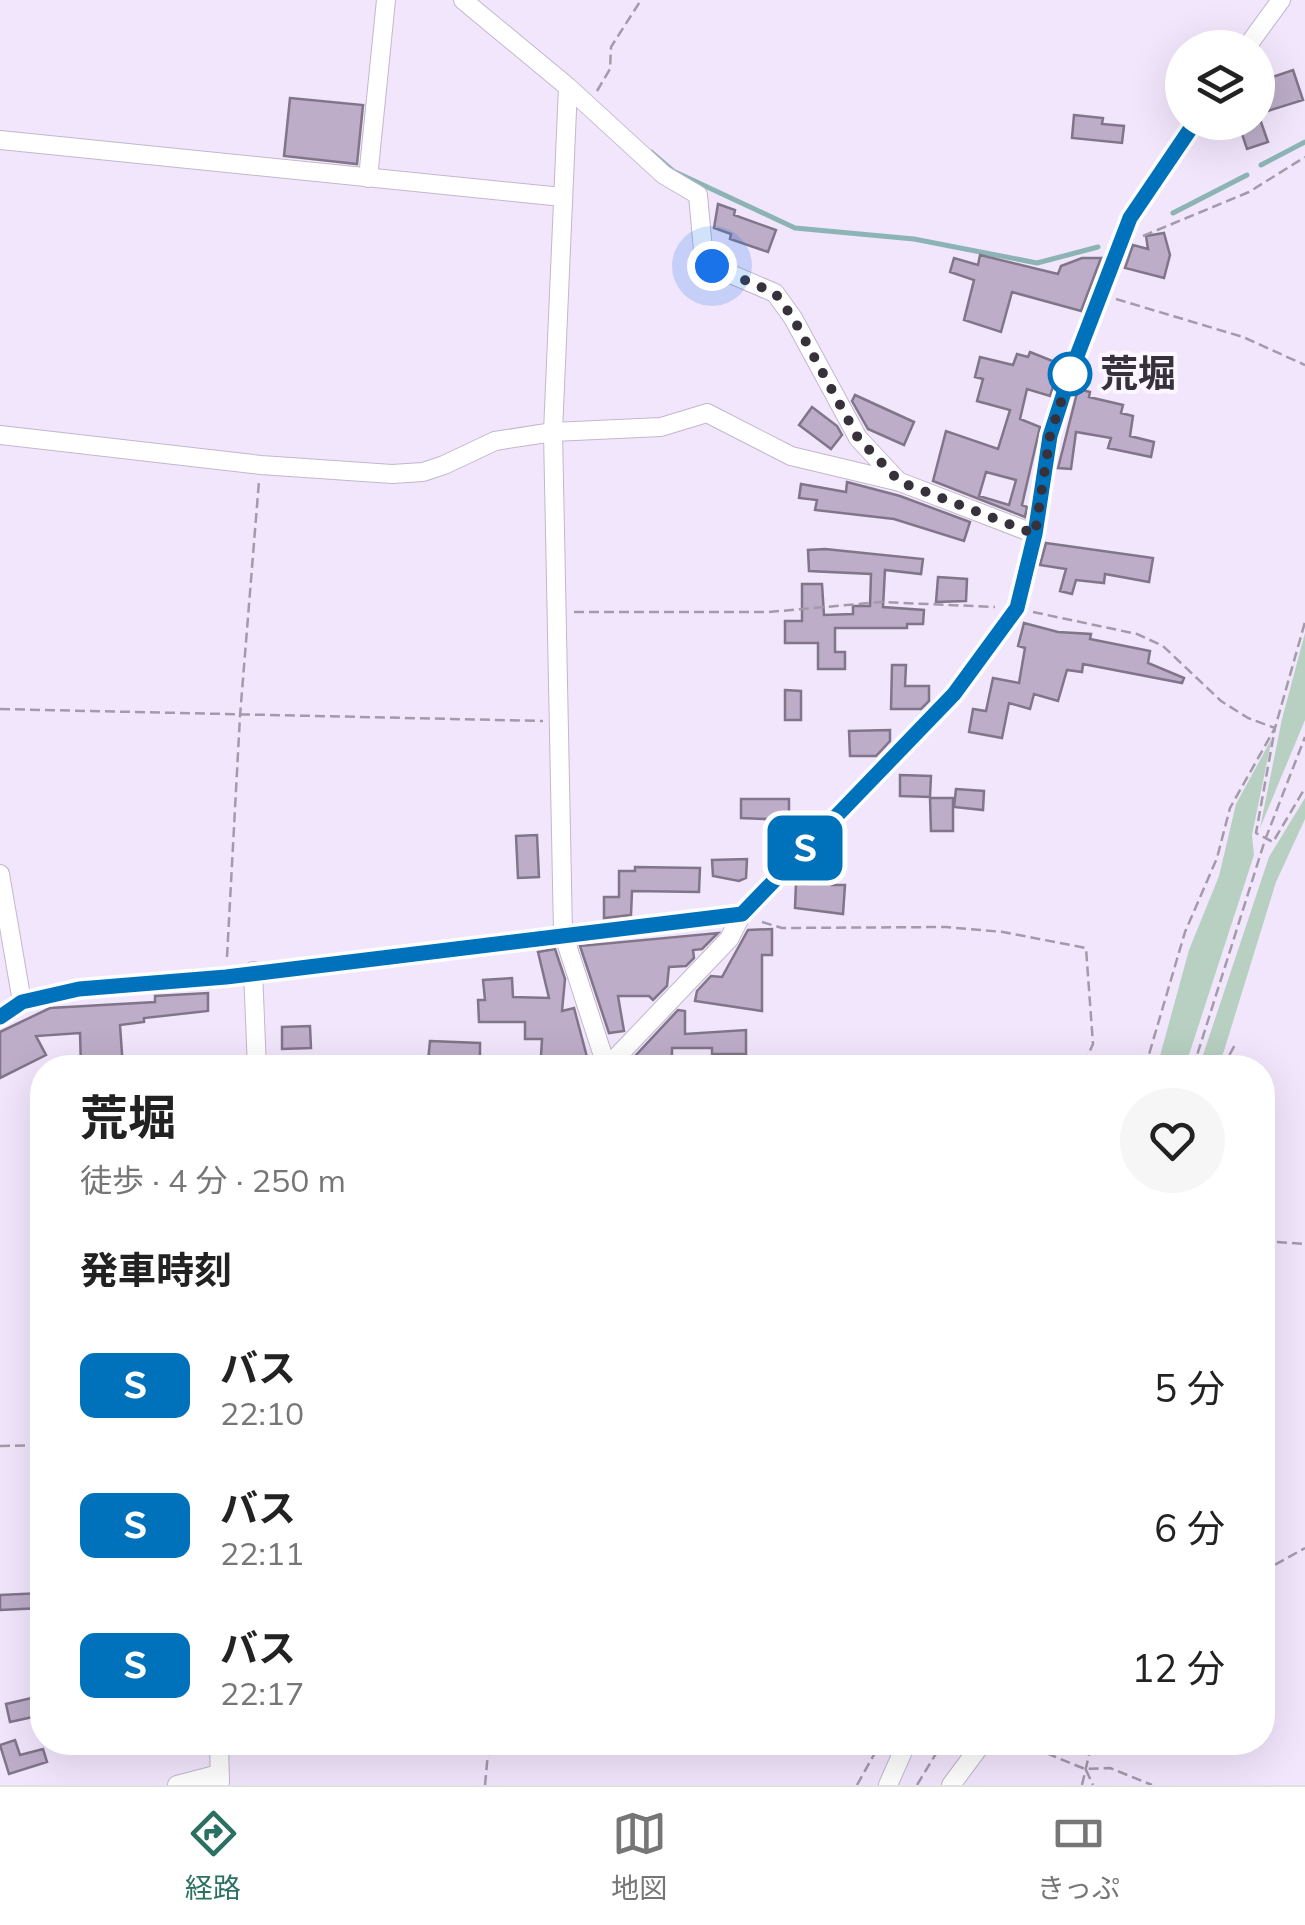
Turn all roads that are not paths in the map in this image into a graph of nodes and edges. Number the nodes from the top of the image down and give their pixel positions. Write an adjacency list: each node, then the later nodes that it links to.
1 (386, 0): 8 (street)
2 (463, 0): 5 (street)
3 (1280, 0): 4 (street)
4 (1259, 30)
5 (568, 87): 9 (street); 12 (street)
6 (0, 140): 8 (street)
7 (1182, 140): 13 (street)
8 (368, 178): 9 (street)
9 (562, 197): 10 (street)
10 (552, 432): 11 (street); 12 (street); 16 (street)
11 (0, 435)
12 (900, 482): 13 (street)
13 (1035, 534): 15 (street)
14 (0, 874): 18 (street)
15 (742, 914): 16 (street); 22 (street)
16 (563, 933): 17 (street); 21 (street)
17 (253, 971): 18 (street); 20 (street)
18 (22, 1002): 19 (street)
19 (0, 1016)
20 (256, 1055)
21 (603, 1055)
22 (618, 1055)
23 (219, 1755): 26 (street)
24 (901, 1755): 28 (street)
25 (973, 1755): 29 (street)
26 (220, 1780): 27 (street)
27 (177, 1785)
28 (888, 1785)
29 (950, 1785)

